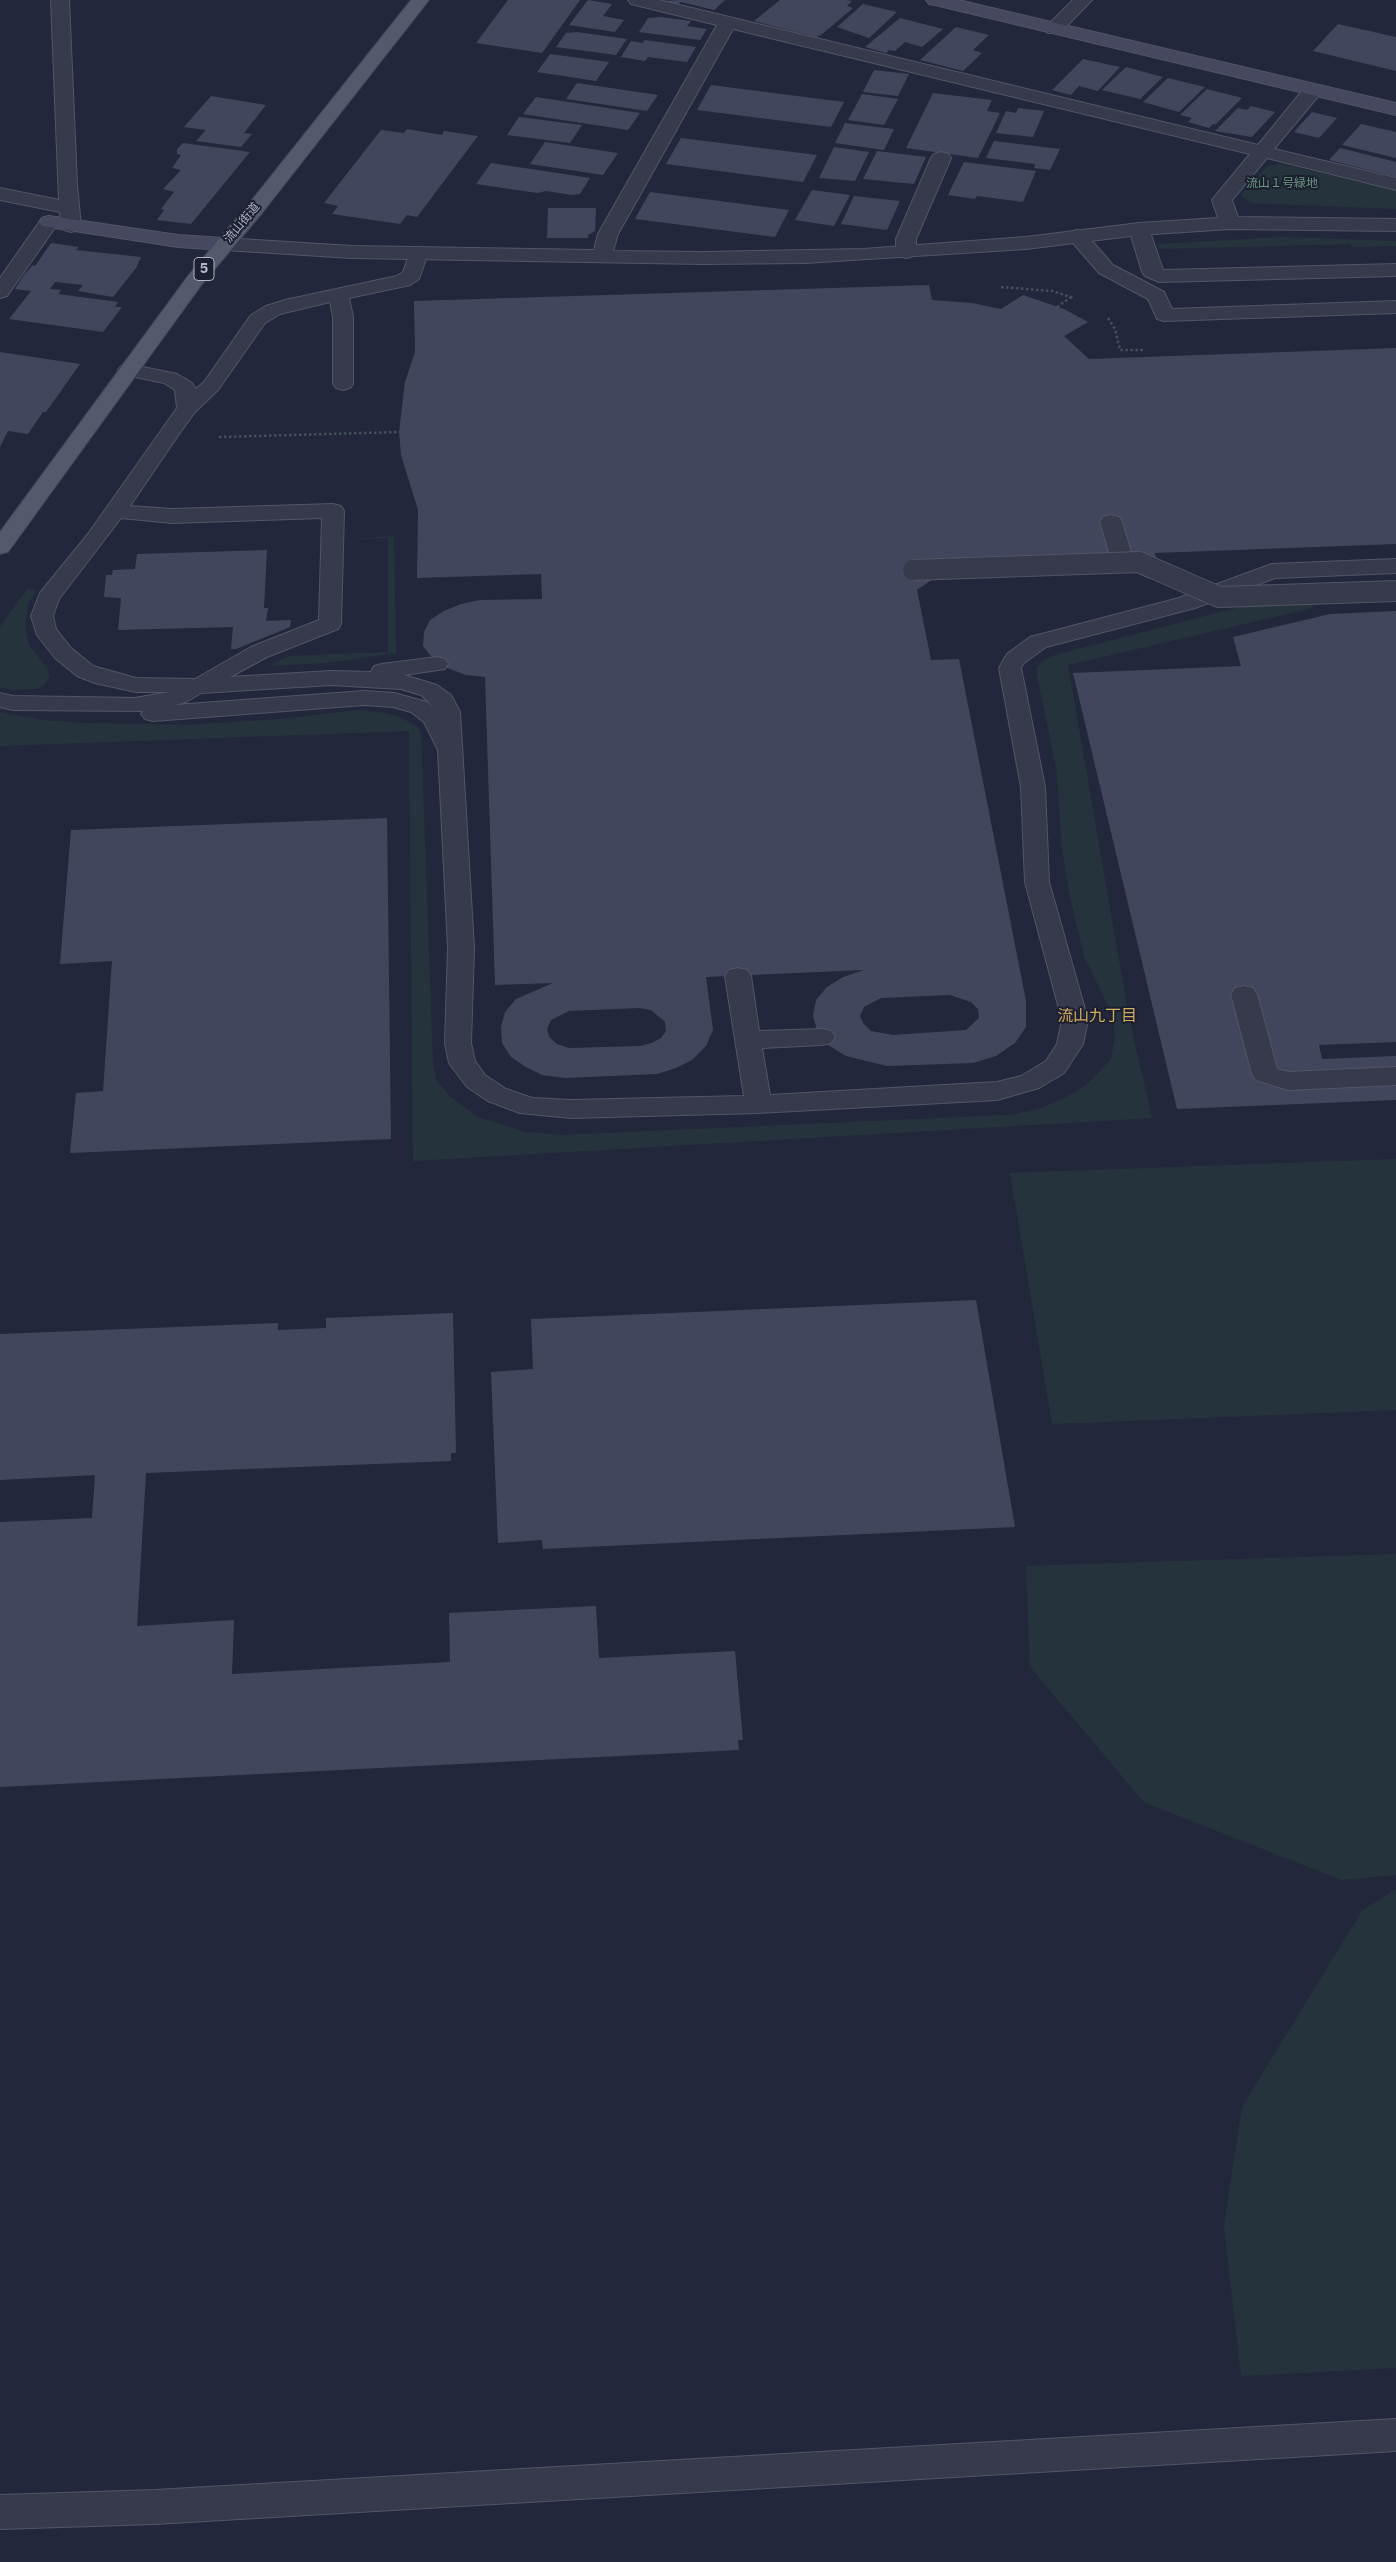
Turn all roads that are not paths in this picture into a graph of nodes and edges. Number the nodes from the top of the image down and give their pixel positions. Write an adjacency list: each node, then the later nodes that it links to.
1 (60, 0): 14 (street)
2 (420, 0): 19 (main road, 流山街道 / 5)
3 (636, 0): 6 (street)
4 (935, 0): 7 (street)
5 (1083, 0): 7 (street)
6 (728, 22): 10 (street); 22 (street)
7 (1054, 29): 8 (street)
8 (1313, 90): 9 (street); 10 (street)
9 (1396, 109)
10 (1262, 151): 12 (street); 15 (street)
11 (941, 158): 20 (street)
12 (1396, 184)
13 (0, 194): 14 (street)
14 (70, 217): 19 (street); 24 (street)
15 (1230, 223): 16 (street); 17 (street)
16 (1396, 225)
17 (1139, 229): 18 (street); 23 (street)
18 (1077, 236): 20 (street); 26 (street)
19 (224, 244): 21 (street); 27 (main road, 流山街道 / 5)
20 (906, 252): 22 (street)
21 (418, 253): 22 (street); 25 (street)
22 (602, 256)
23 (1396, 270)
24 (0, 292)
25 (338, 294): 28 (street); 29 (street)
26 (1396, 307)
27 (128, 370): 29 (street); 32 (main road, 流山街道 / 5)
28 (343, 384)
29 (188, 408): 30 (street)
30 (115, 511): 39 (street); 39 (street)
31 (1111, 522): 33 (street)
32 (0, 547)
33 (1123, 562): 35 (street, bridge); 36 (street, bridge)
34 (1396, 566): 47 (street)
35 (913, 570)
36 (1396, 591)
37 (437, 664): 38 (street)
38 (331, 678): 39 (street); 41 (street)
39 (196, 686): 40 (street)
40 (6, 701): 41 (street)
41 (449, 749): 47 (street)
42 (738, 976): 45 (street)
43 (1244, 994): 46 (street)
44 (822, 1036): 45 (street)
45 (748, 1040): 47 (street)
46 (1396, 1076)
47 (758, 1104)
48 (1396, 2435): 49 (street)
49 (0, 2512)

